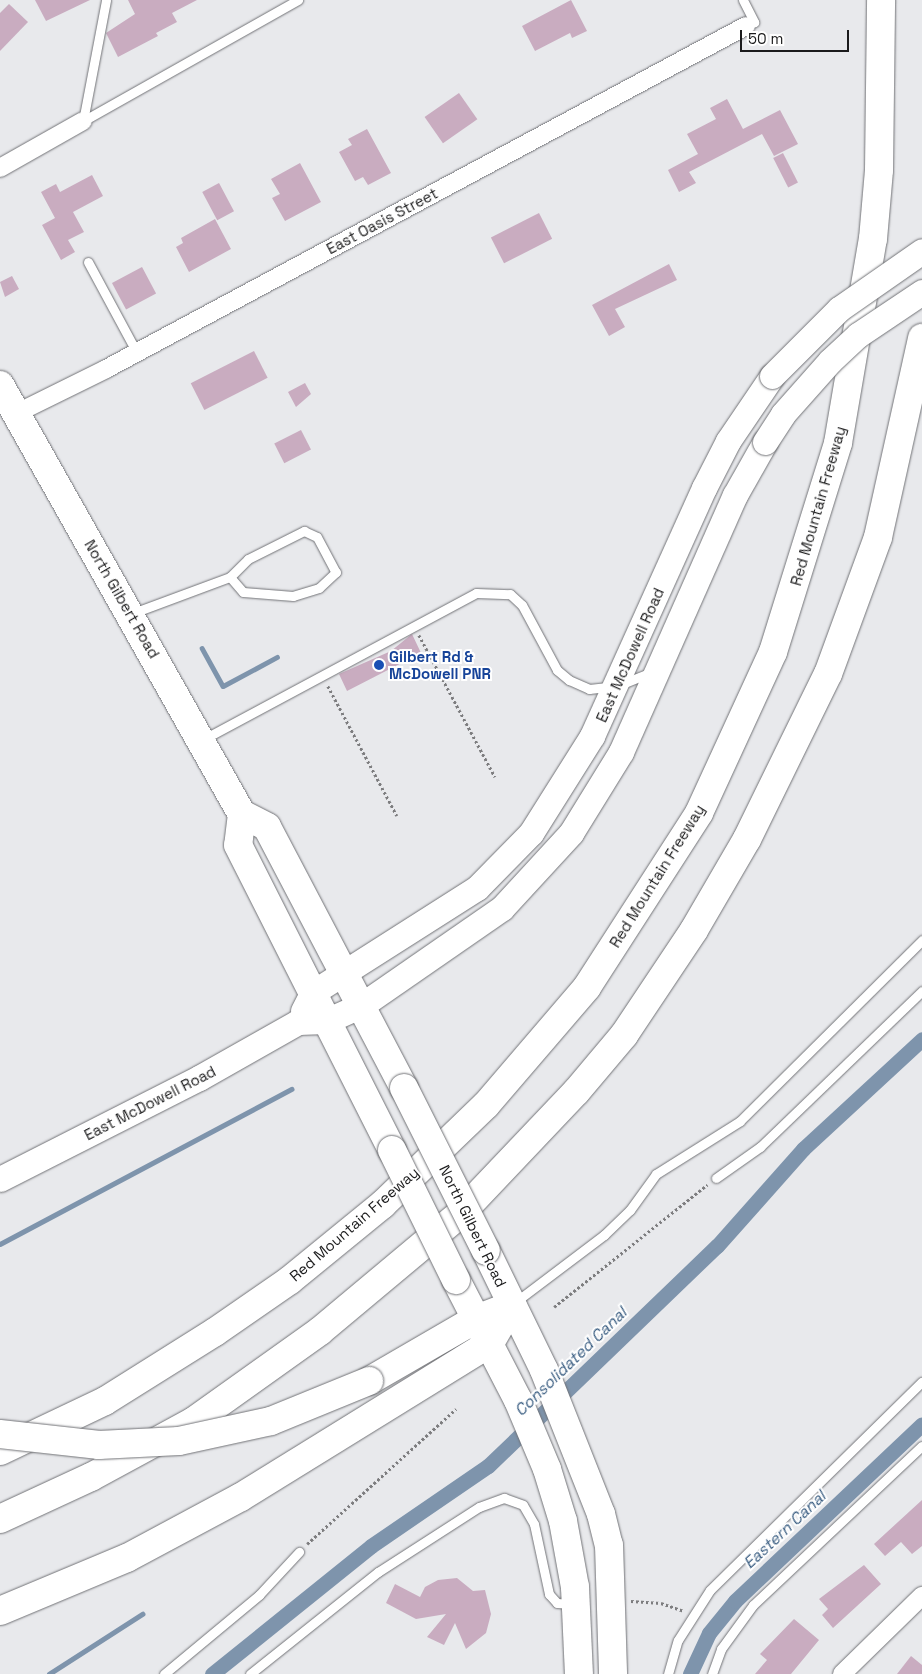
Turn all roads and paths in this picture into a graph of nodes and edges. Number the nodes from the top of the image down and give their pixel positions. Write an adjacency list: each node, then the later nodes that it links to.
1 (106, 0): 6 (lane)
2 (298, 0): 6 (lane)
3 (743, 0): 5 (lane)
4 (881, 0): 42 (main road, Red Mountain Freeway)
5 (746, 26): 12 (street, East Oasis Street)
6 (84, 121): 7 (street)
7 (0, 168)
8 (922, 251): 20 (main road, East McDowell Road, bridge)
9 (88, 262): 12 (lane)
10 (922, 292): 18 (main road, East McDowell Road, bridge)
11 (922, 338): 43 (main road)
12 (137, 352): 14 (street, East Oasis Street)
13 (0, 385): 14 (main road, North Gilbert Road)
14 (15, 414): 16 (main road, North Gilbert Road)
15 (230, 576): 15 (lane); 16 (lane)
16 (130, 614): 21 (main road, North Gilbert Road)
17 (415, 626): 19 (lane); 20 (lane); 22 (path)
18 (658, 670): 20 (lane); 29 (main road, East McDowell Road)
19 (323, 675): 21 (lane); 24 (path)
20 (617, 686): 26 (main road, East McDowell Road)
21 (202, 740): 23 (main road, North Gilbert Road)
22 (494, 777)
23 (242, 814): 26 (main road, North Gilbert Road); 28 (main road)
24 (397, 816)
25 (922, 940): 34 (lane)
26 (344, 972): 28 (main road, East McDowell Road); 29 (main road, North Gilbert Road)
27 (922, 991): 32 (lane)
28 (312, 993): 30 (main road); 31 (main road)
29 (362, 1005): 30 (main road, East McDowell Road); 34 (main road, North Gilbert Road, bridge)
30 (326, 1021): 31 (main road, East McDowell Road); 36 (main road, bridge)
31 (298, 1022): 33 (main road, East McDowell Road)
32 (716, 1178): 35 (path)
33 (0, 1180)
34 (512, 1305): 36 (main road); 37 (main road); 46 (main road, North Gilbert Road)
35 (554, 1307)
36 (476, 1319): 37 (main road); 40 (main road, bridge)
37 (490, 1342): 47 (main road); 48 (main road)
38 (922, 1382): 49 (lane)
39 (456, 1409): 44 (path)
40 (0, 1434)
41 (922, 1446): 55 (lane)
42 (0, 1451)
43 (0, 1519)
44 (299, 1552): 50 (lane)
45 (922, 1596): 56 (street)
46 (612, 1603): 49 (path); 53 (main road, North Gilbert Road)
47 (576, 1604): 51 (lane); 52 (main road)
48 (0, 1611)
49 (692, 1616): 54 (lane)
50 (164, 1674)
51 (250, 1674)
52 (579, 1674)
53 (613, 1674)
54 (668, 1674)
55 (712, 1674)
56 (842, 1674)

